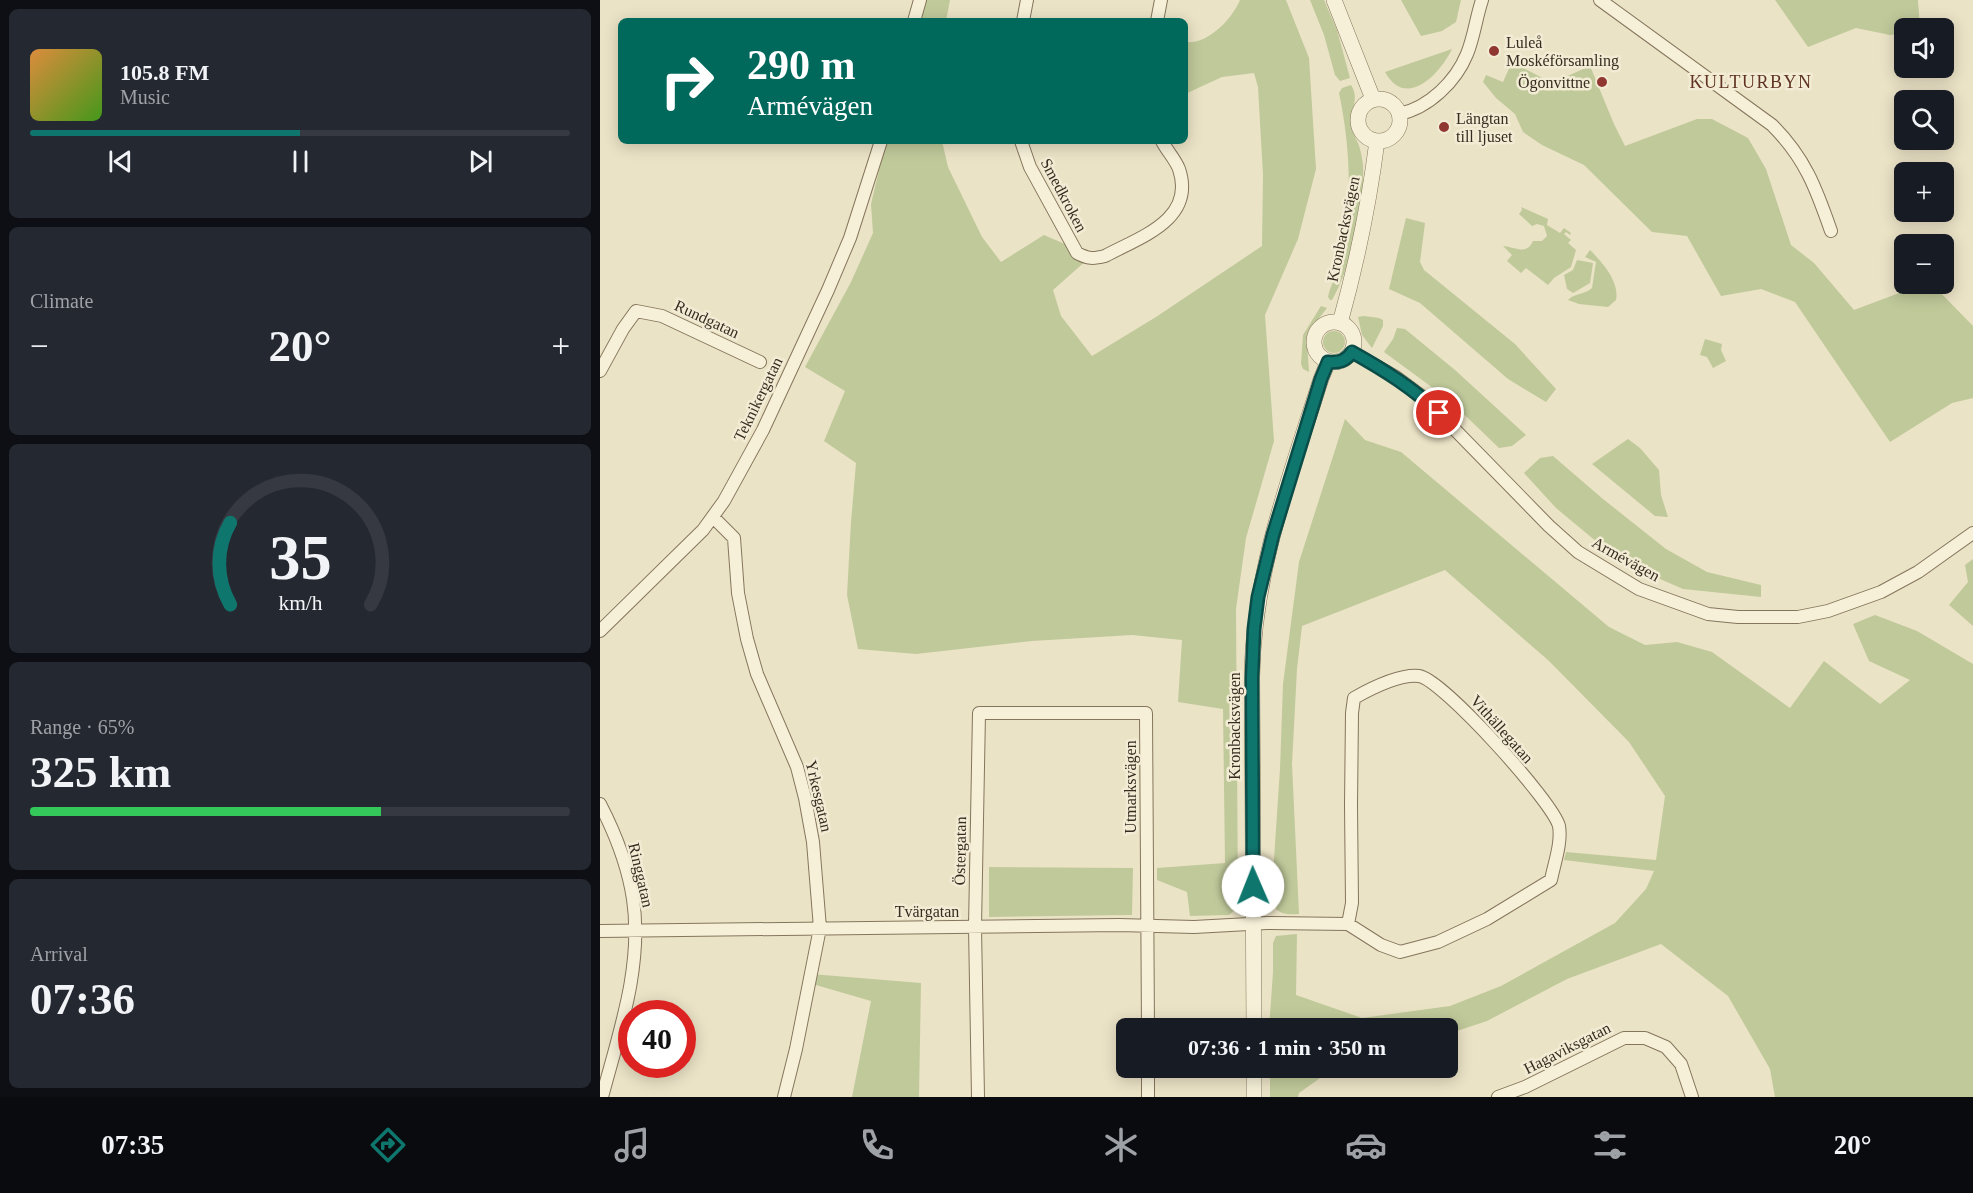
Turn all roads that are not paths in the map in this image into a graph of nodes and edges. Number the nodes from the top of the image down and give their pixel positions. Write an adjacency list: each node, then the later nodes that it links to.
1 (920, 0): 7 (street)
2 (1027, 0): 8 (street)
3 (1161, 0): 9 (street)
4 (1334, 0): 10 (street)
5 (1482, 0): 11 (street)
6 (1600, 0): 16 (street)
7 (915, 18)
8 (1024, 18)
9 (1158, 18)
10 (1373, 99): 11 (street); 12 (street)
11 (1399, 114): 12 (street)
12 (1377, 141): 17 (street, Kronbacksvägen)
13 (880, 144): 22 (street, Teknikergatan)
14 (1022, 144): 15 (street, Smedkroken)
15 (1164, 144)
16 (1831, 231)
17 (1340, 323): 18 (street); 20 (street)
18 (1352, 352): 20 (street); 23 (street, Armévägen)
19 (760, 362): 21 (street, Rundgatan)
20 (1328, 362): 27 (street, Kronbacksvägen)
21 (600, 371)
22 (713, 517): 24 (street, Teknikergatan); 31 (street, Yrkesgatan)
23 (1973, 533)
24 (600, 631)
25 (979, 713): 29 (street, Utmarksvägen); 30 (street, Östergatan)
26 (600, 804): 33 (street, Ringgatan)
27 (1254, 924): 28 (street); 29 (street, Tvärgatan); 35 (street, Kronbacksvägen)
28 (1348, 924): 28 (street, Vithällegatan)
29 (1148, 926): 30 (street, Tvärgatan); 34 (street, Utmarksvägen)
30 (975, 927): 31 (street, Tvärgatan); 40 (street, Östergatan)
31 (820, 928): 33 (street, Tvärgatan); 39 (street, Yrkesgatan)
32 (600, 931): 33 (street, Tvärgatan)
33 (635, 931): 38 (street, Ringgatan)
34 (1148, 1018)
35 (1254, 1018)
36 (1148, 1078): 41 (street)
37 (1254, 1078): 42 (street)
38 (602, 1097)
39 (784, 1097)
40 (978, 1097)
41 (1148, 1097)
42 (1254, 1097)
43 (1498, 1097): 44 (street, Hagaviksgatan)
44 (1692, 1097)

